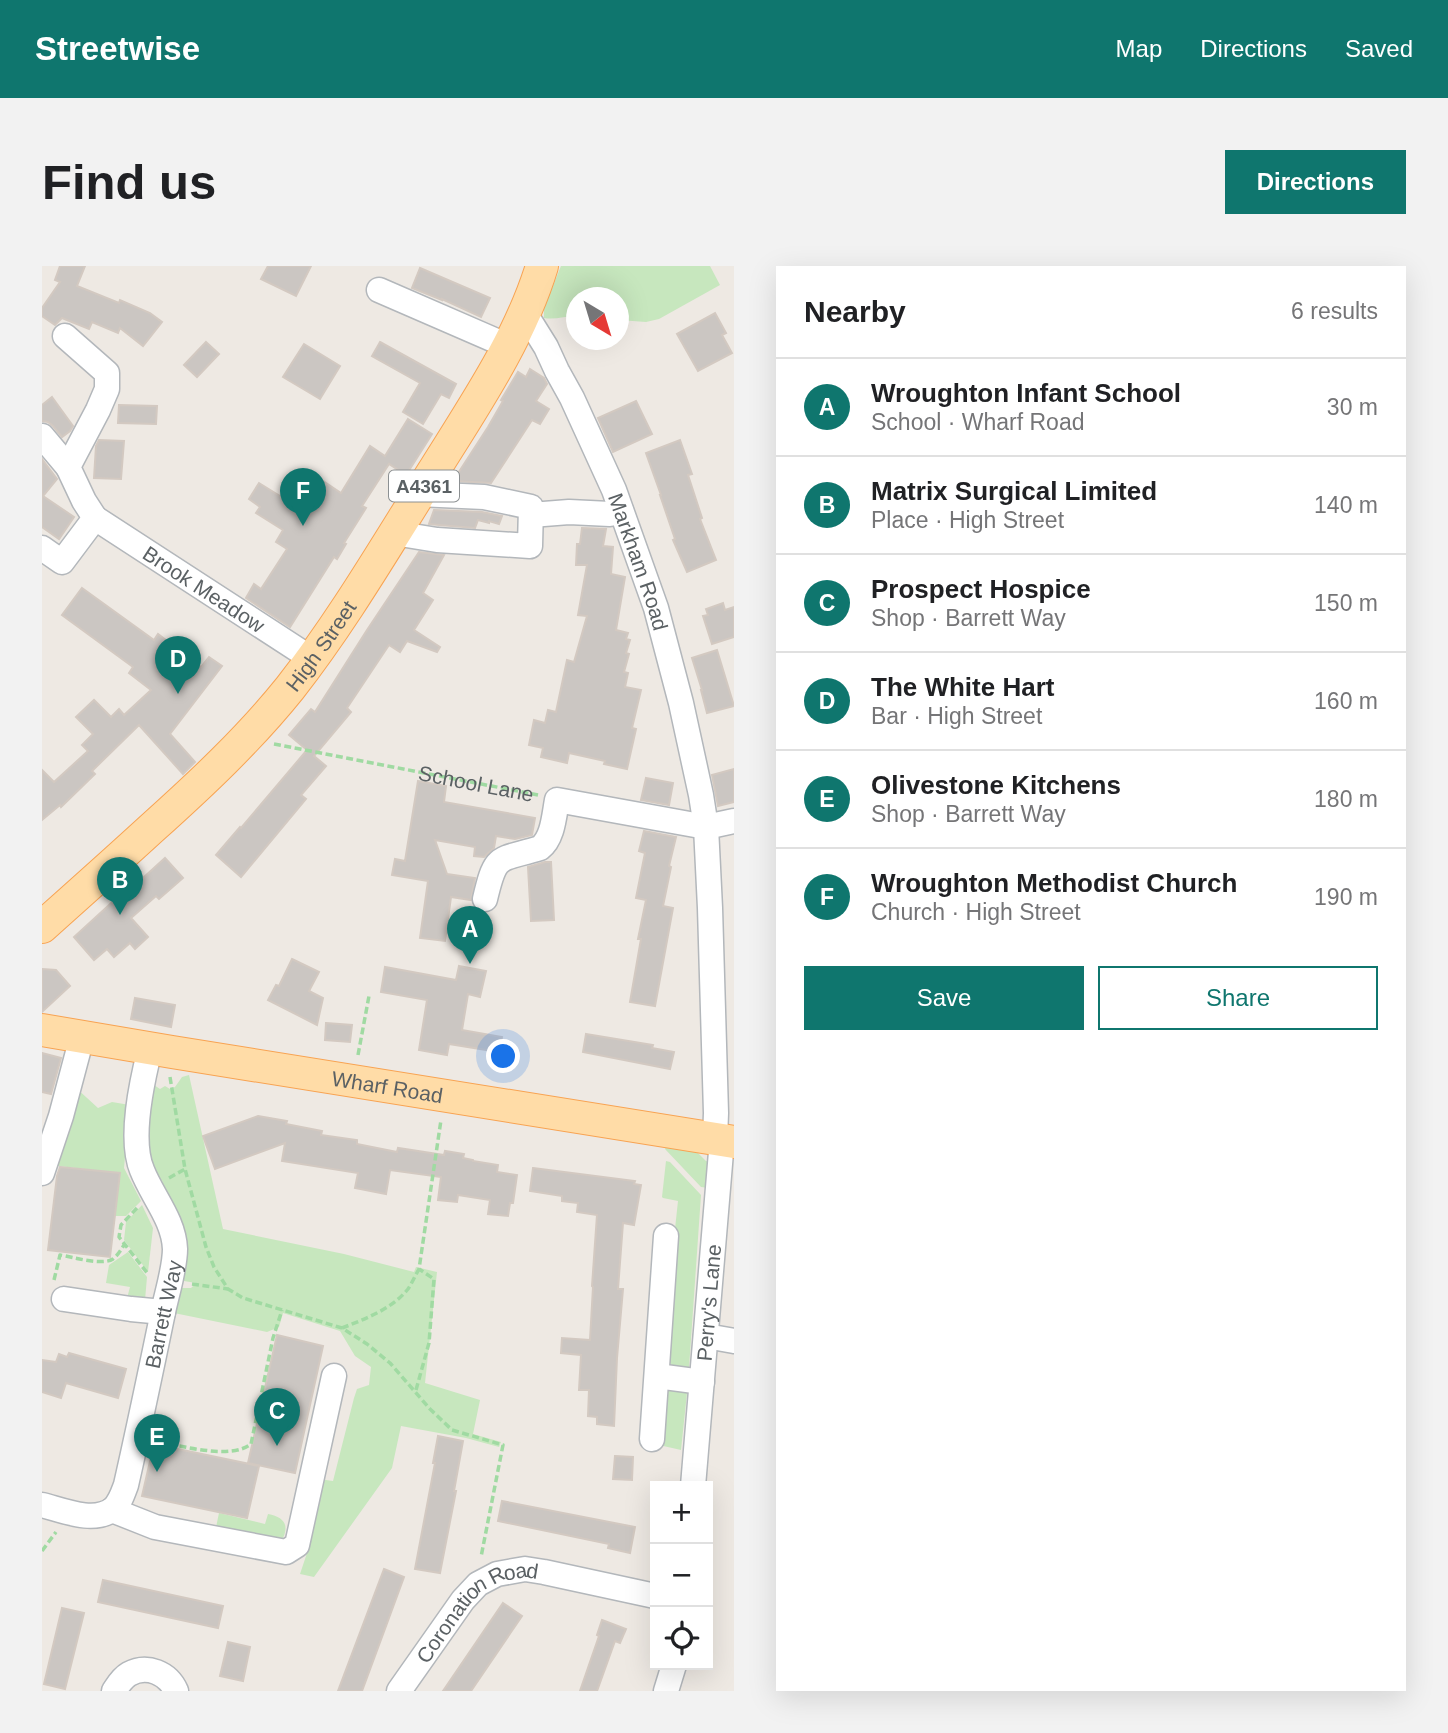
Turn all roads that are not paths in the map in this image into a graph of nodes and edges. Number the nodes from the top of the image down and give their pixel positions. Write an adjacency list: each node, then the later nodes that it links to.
1 (542, 266): 3 (main road, A4361)
2 (379, 290): 5 (street)
3 (525, 313): 5 (main road, High Street / A4361); 9 (street, Markham Road)
4 (65, 336): 7 (street)
5 (508, 346): 8 (main road, High Street / A4361)
6 (42, 436): 7 (street)
7 (68, 467): 11 (street)
8 (418, 494): 10 (street); 12 (main road, High Street / A4361)
9 (621, 510): 10 (street); 16 (street, Markham Road)
10 (531, 515): 12 (street)
11 (94, 518): 13 (street); 14 (street, Brook Meadow)
12 (394, 533): 14 (main road, High Street / A4361)
13 (42, 548)
14 (312, 659): 18 (main road, High Street / A4361)
15 (734, 821): 16 (street)
16 (706, 827): 17 (street, School Lane); 22 (street, Markham Road)
17 (485, 899)
18 (42, 927)
19 (42, 1030): 20 (main road, Wharf Road)
20 (82, 1037): 21 (main road, Wharf Road); 23 (street)
21 (161, 1051): 22 (main road, Wharf Road); 26 (street, Barrett Way)
22 (724, 1140): 27 (street, Perry's Lane)
23 (42, 1173)
24 (666, 1236): 30 (street)
25 (58, 1295): 26 (street)
26 (163, 1312): 35 (street, Barrett Way)
27 (706, 1336): 28 (street); 31 (street, Perry's Lane)
28 (734, 1340)
29 (334, 1376): 35 (street)
30 (657, 1376): 31 (street, Perry's Lane); 32 (street)
31 (702, 1382): 33 (street, Perry's Lane)
32 (652, 1439)
33 (693, 1481)
34 (42, 1505): 35 (street)
35 (112, 1510)
36 (650, 1595): 40 (street, Coronation Road)
37 (672, 1670): 41 (street)
38 (114, 1691): 39 (street)
39 (176, 1691)
40 (400, 1691)
41 (666, 1691)

